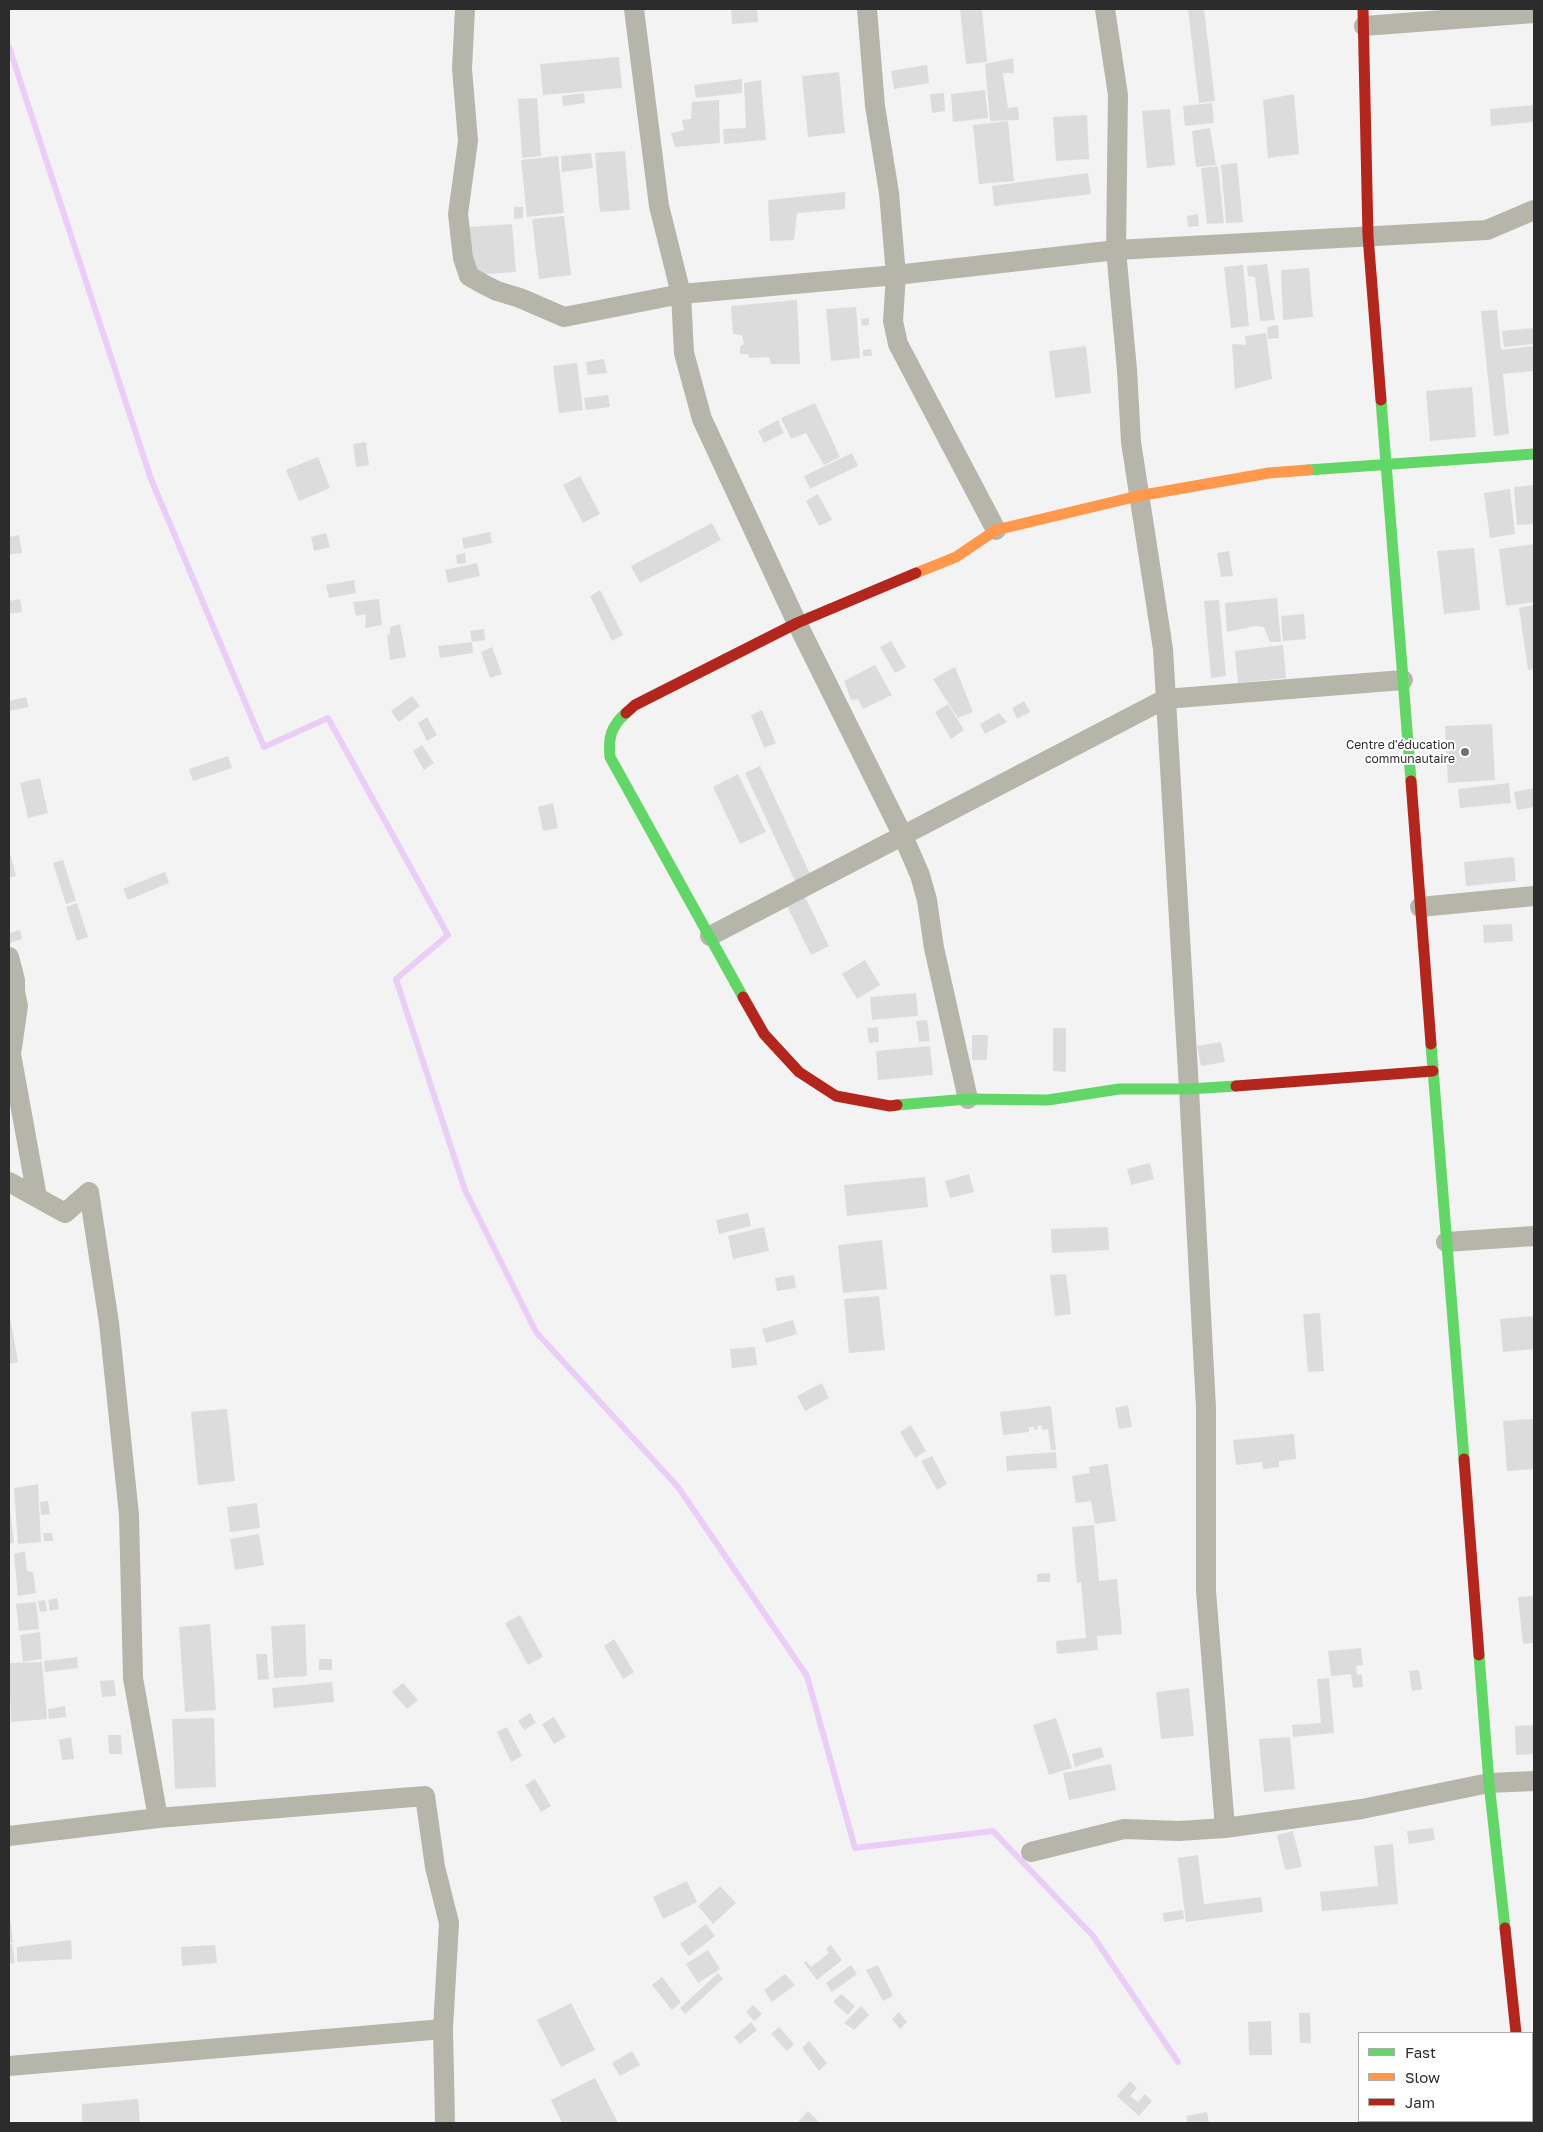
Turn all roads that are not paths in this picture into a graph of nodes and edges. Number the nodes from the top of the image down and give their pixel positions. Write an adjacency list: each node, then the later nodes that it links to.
1 (466, 9): 11 (street)
2 (634, 9): 11 (street)
3 (867, 9): 10 (street)
4 (1104, 9): 9 (street)
5 (1534, 13): 6 (street)
6 (1363, 17): 8 (street)
7 (1534, 210): 8 (street)
8 (1368, 236): 9 (street); 13 (street)
9 (1116, 250): 10 (street); 14 (street)
10 (896, 275): 11 (street); 15 (street)
11 (681, 294): 16 (street)
12 (1534, 454): 13 (street)
13 (1386, 466): 14 (street); 17 (street)
14 (1138, 496): 15 (street); 18 (street)
15 (996, 530): 16 (street)
16 (797, 623): 19 (street); 22 (street)
17 (1404, 680): 18 (street); 21 (street)
18 (1166, 699): 19 (street); 25 (street)
19 (903, 836): 22 (street); 26 (street)
20 (1534, 896): 21 (street)
21 (1420, 907): 24 (street)
22 (710, 936): 26 (street)
23 (9, 957): 28 (street)
24 (1433, 1071): 25 (street); 30 (street)
25 (1190, 1089): 26 (street); 34 (street)
26 (968, 1099)
27 (9, 1182): 28 (street)
28 (37, 1197): 33 (street)
29 (1534, 1236): 30 (street)
30 (1446, 1242): 32 (street)
31 (1534, 1781): 32 (street)
32 (1489, 1783): 34 (street); 38 (street)
33 (158, 1818): 35 (street); 37 (street)
34 (1225, 1828): 36 (street)
35 (9, 1836)
36 (1030, 1852)
37 (444, 2029): 39 (street); 40 (street)
38 (1516, 2032)
39 (9, 2066)
40 (445, 2123)

